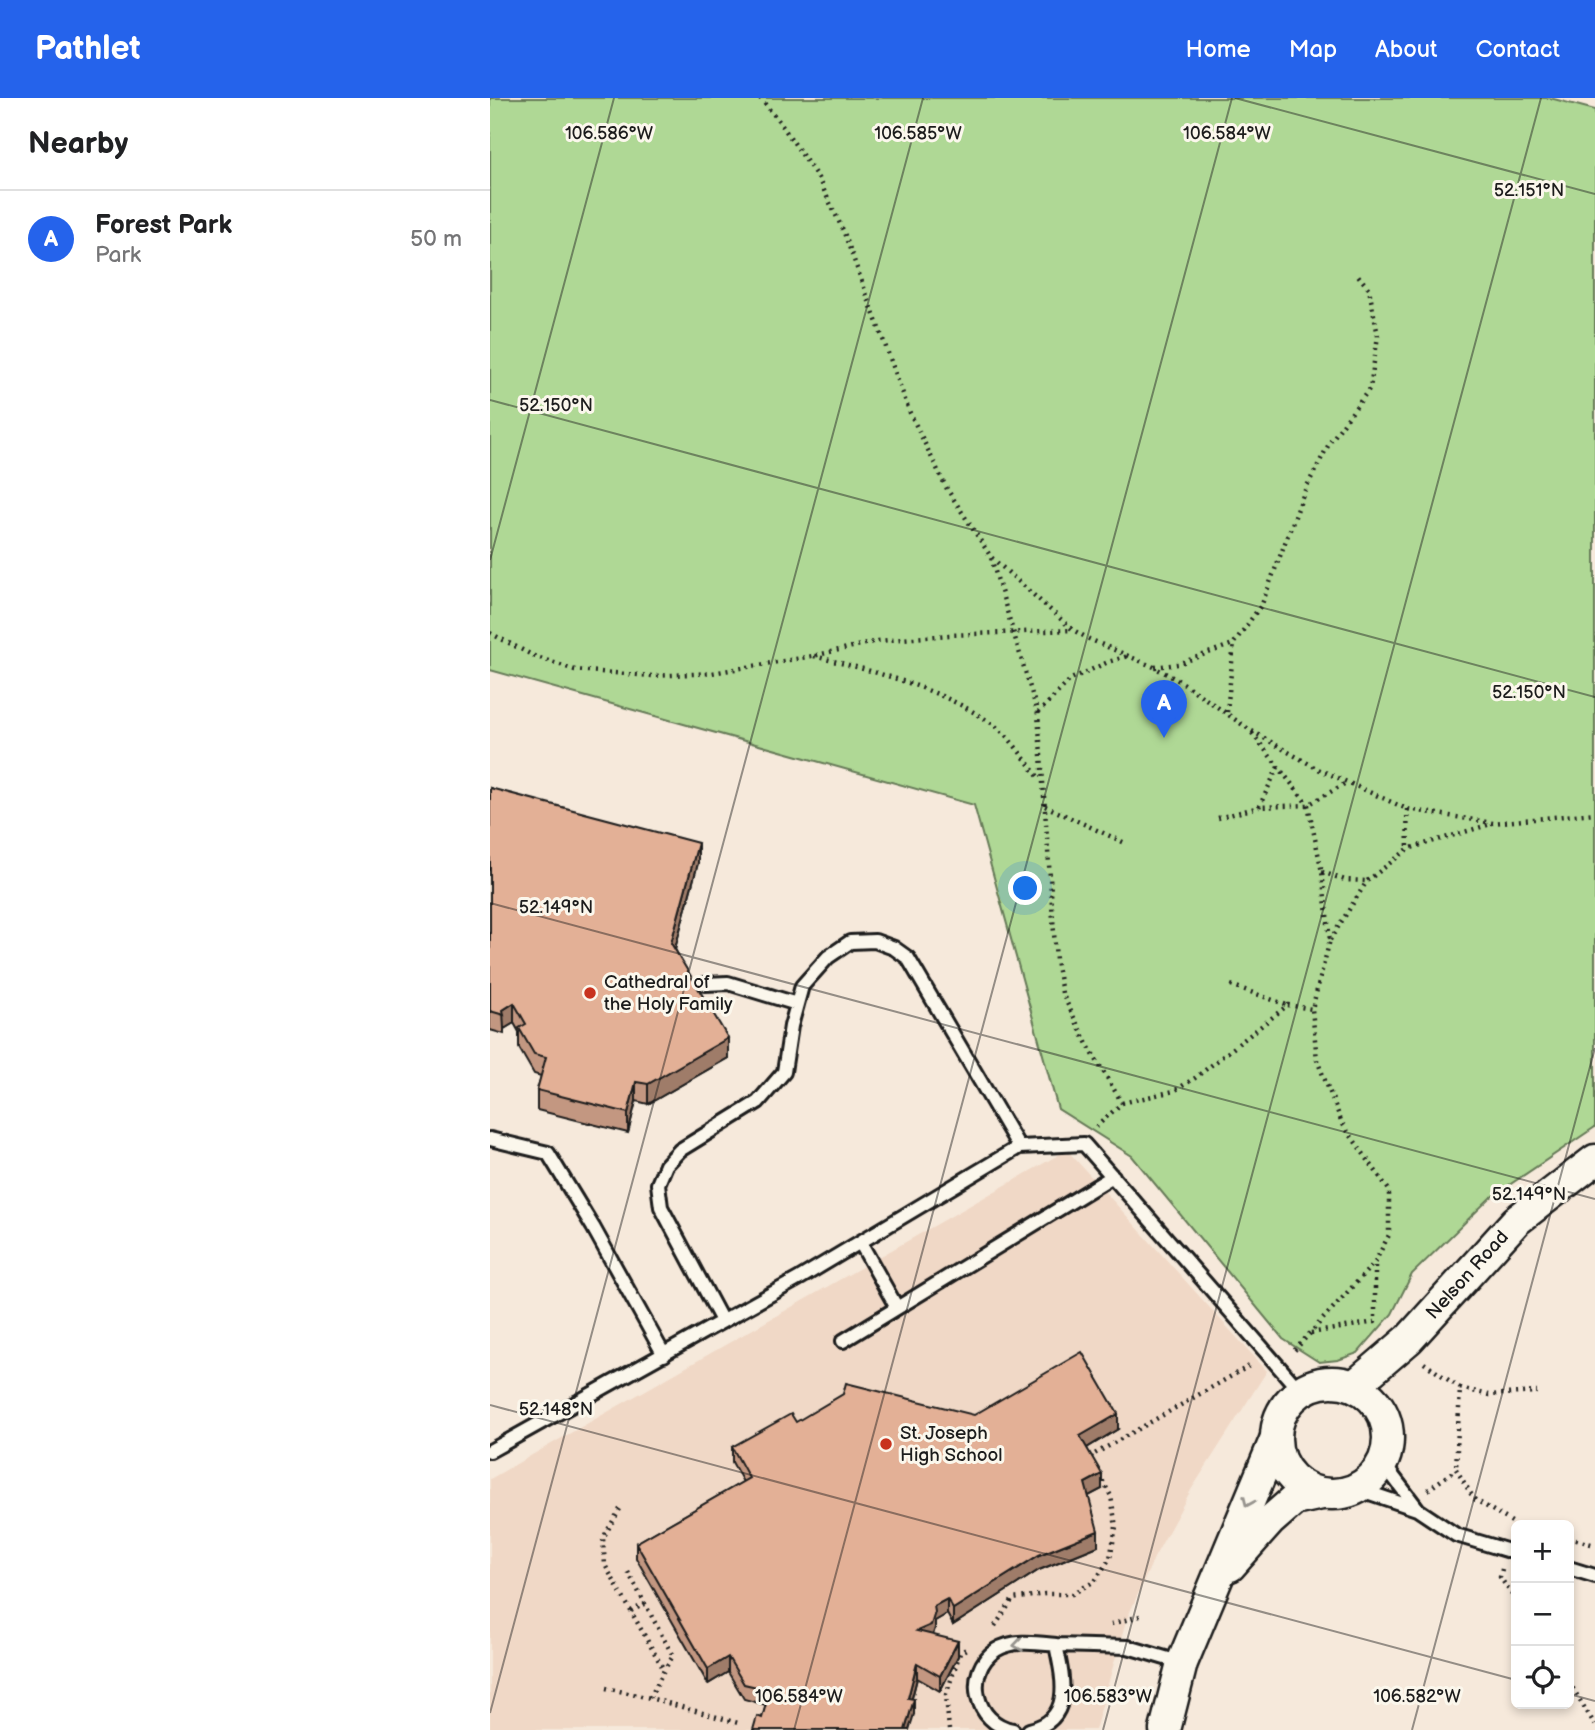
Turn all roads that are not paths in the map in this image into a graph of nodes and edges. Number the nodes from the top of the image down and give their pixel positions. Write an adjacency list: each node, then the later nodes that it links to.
1 (705, 984): 2 (lane)
2 (797, 1004): 4 (lane); 9 (lane)
3 (490, 1139): 12 (lane)
4 (1019, 1147): 6 (lane); 7 (lane)
5 (1595, 1160): 10 (street, Nelson Road)
6 (1113, 1176): 8 (lane); 14 (lane)
7 (860, 1242): 8 (lane); 9 (lane)
8 (897, 1308): 11 (lane)
9 (723, 1321): 12 (lane)
10 (1409, 1339): 13 (street, Nelson Road); 15 (street, Nelson Road)
11 (843, 1341)
12 (663, 1355): 17 (lane)
13 (1354, 1386): 14 (street); 15 (street)
14 (1300, 1391): 16 (street)
15 (1381, 1410): 18 (street)
16 (1275, 1440): 20 (street); 25 (street, one-way to 25)
17 (490, 1451)
18 (1383, 1463): 19 (street); 21 (lane)
19 (1358, 1489): 20 (street); 21 (lane)
20 (1322, 1494): 25 (street)
21 (1417, 1509): 22 (lane)
22 (1511, 1552)
23 (1574, 1570): 24 (lane)
24 (1595, 1577)
25 (1215, 1582): 27 (street)
26 (1056, 1645): 27 (lane); 28 (lane, one-way to 28); 29 (lane)
27 (1182, 1662): 30 (street)
28 (1013, 1730)
29 (1029, 1730)
30 (1165, 1730)

